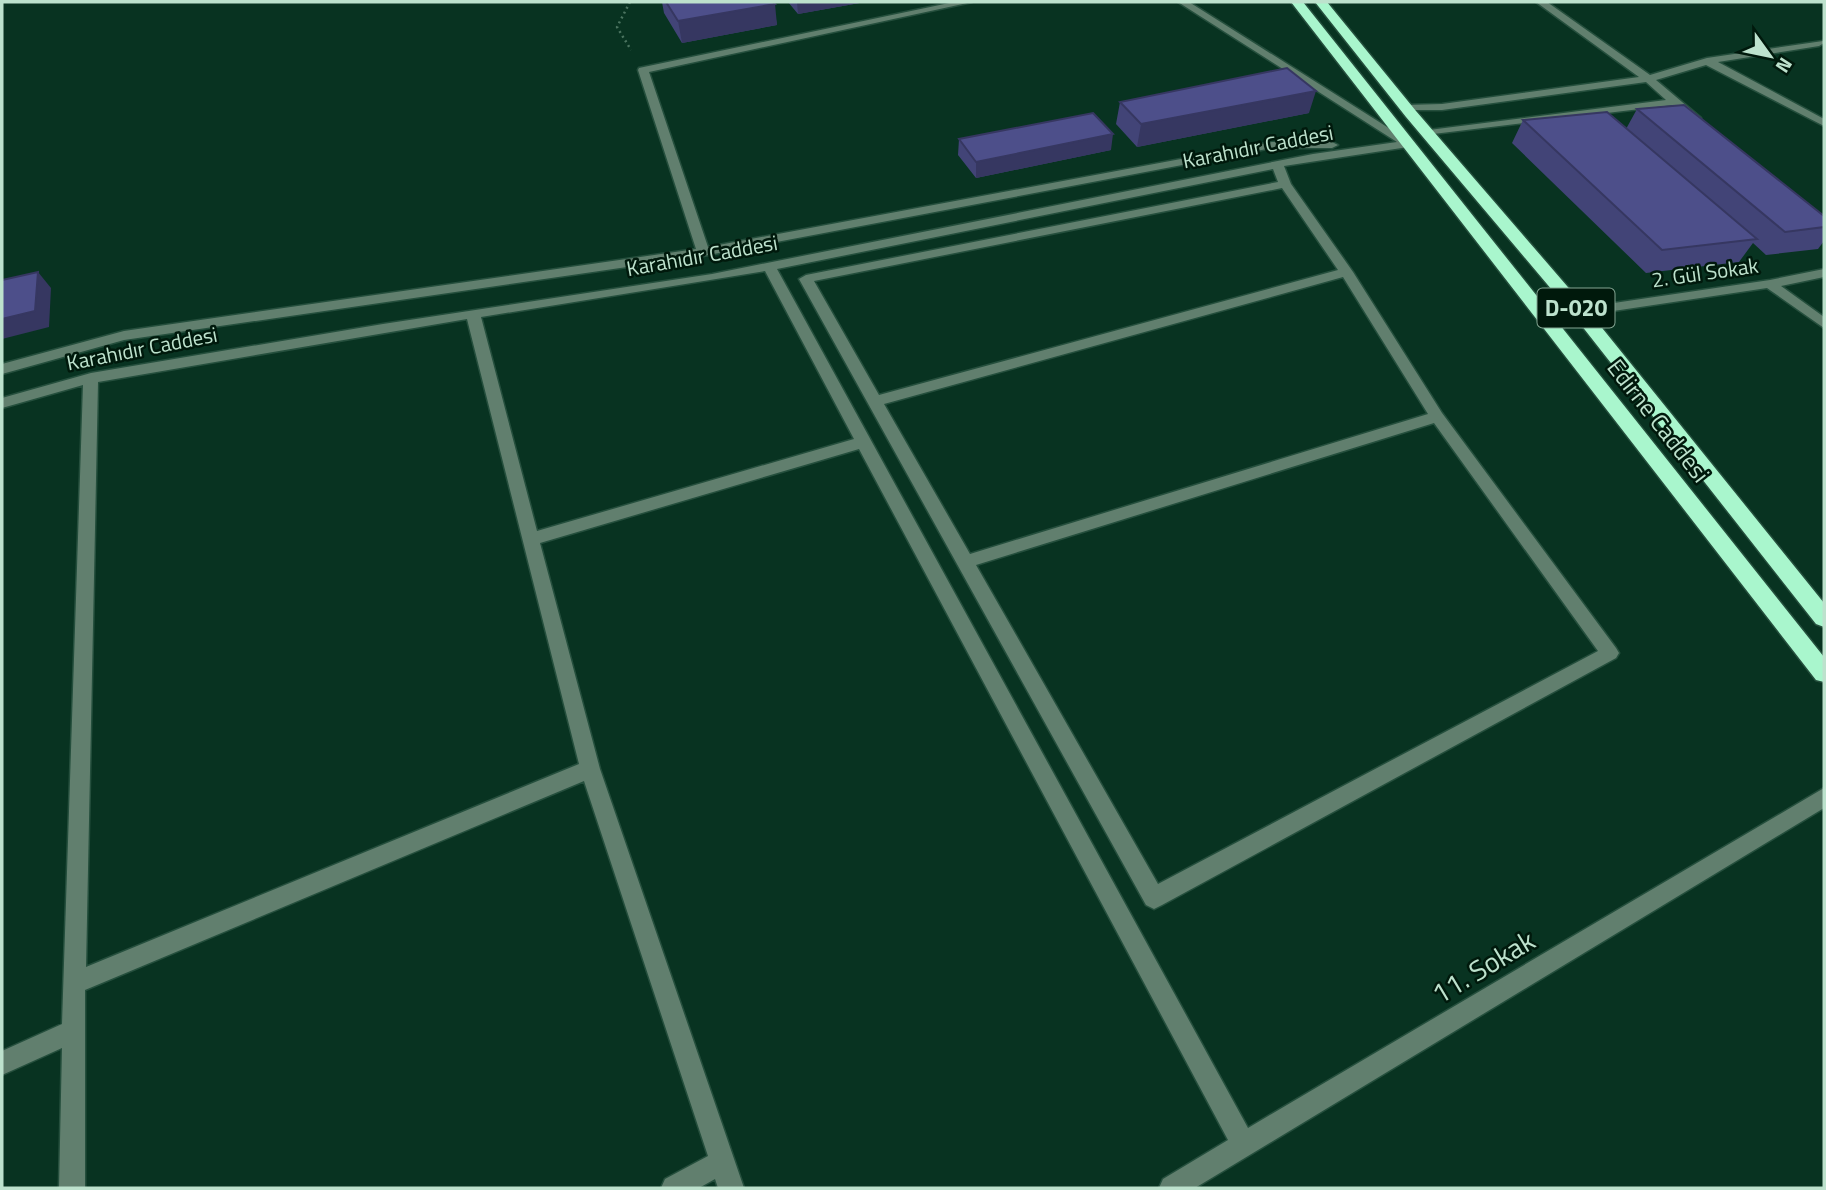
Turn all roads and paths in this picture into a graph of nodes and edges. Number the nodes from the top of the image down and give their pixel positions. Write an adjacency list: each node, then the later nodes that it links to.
1 (630, 2): 9 (path)
2 (967, 2): 9 (street)
3 (1183, 2): 16 (street)
4 (1297, 2): 16 (highway, Edirne Caddesi)
5 (1321, 2): 12 (highway, Edirne Caddesi / D-020)
6 (1541, 2): 10 (street)
7 (1819, 43): 8 (street)
8 (1707, 61): 10 (street); 13 (street)
9 (643, 70): 19 (street)
10 (1648, 79): 11 (street); 12 (street)
11 (1673, 102): 14 (street); 15 (street)
12 (1406, 108): 15 (highway, Edirne Caddesi / D-020)
13 (1824, 123)
14 (1706, 127)
15 (1429, 133): 24 (highway, Edirne Caddesi / D-020)
16 (1400, 144): 17 (street, Karahıdır Caddesi); 19 (street); 36 (highway, Edirne Caddesi)
17 (1278, 165): 18 (street); 20 (street, Karahıdır Caddesi)
18 (1284, 184): 21 (street); 29 (street)
19 (703, 252): 27 (street)
20 (769, 267): 25 (street, Karahıdır Caddesi); 32 (street)
21 (1346, 272): 29 (street); 31 (street)
22 (1824, 273): 23 (street)
23 (1770, 284): 24 (street, 2. Gül Sokak); 26 (street, 2. Gül Sokak)
24 (1580, 312): 35 (highway, Edirne Caddesi / D-020)
25 (473, 314): 28 (street, Karahıdır Caddesi); 33 (street)
26 (1824, 324)
27 (2, 369)
28 (91, 378): 30 (street, Karahıdır Caddesi); 39 (street)
29 (877, 401): 34 (street)
30 (2, 403)
31 (1437, 417): 34 (street); 34 (street)
32 (863, 442): 33 (street); 42 (street)
33 (531, 539): 37 (street)
34 (966, 562)
35 (1824, 618)
36 (1824, 673)
37 (590, 769): 39 (street); 43 (street)
38 (1824, 797): 42 (street, 11. Sokak)
39 (74, 983): 40 (street)
40 (74, 1031): 41 (street); 44 (street)
41 (2, 1063)
42 (1244, 1145): 47 (street, 11. Sokak)
43 (723, 1161): 45 (street); 46 (street)
44 (72, 1188)
45 (674, 1188)
46 (731, 1188)
47 (1172, 1188)

